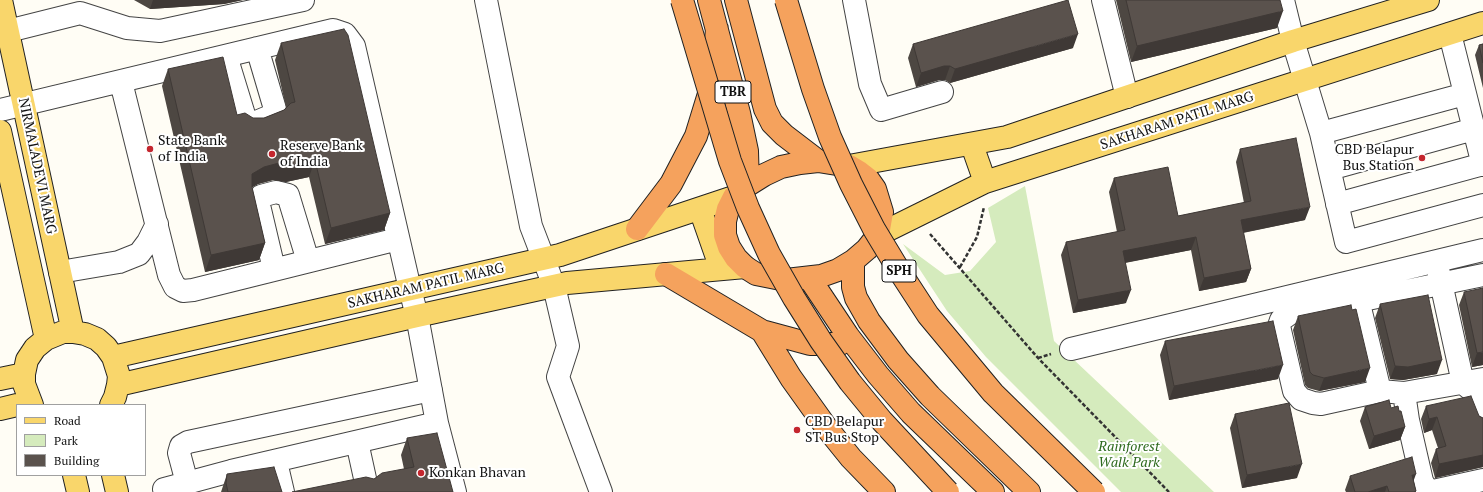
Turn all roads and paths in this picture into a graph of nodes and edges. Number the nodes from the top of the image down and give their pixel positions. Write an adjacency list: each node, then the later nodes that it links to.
1 (2, 0): 15 (main road, NIRMALADEVI MARG)
2 (303, 0): 12 (street)
3 (486, 0): 47 (street)
4 (682, 0): 96 (highway, bridge)
5 (709, 0): 14 (highway, TBR)
6 (736, 0): 31 (highway, TBR)
7 (786, 0): 99 (highway, SPH, bridge)
8 (854, 0): 22 (street)
9 (1103, 0): 24 (street)
10 (1283, 0): 17 (street)
11 (1428, 0): 17 (main road)
12 (81, 7): 15 (street)
13 (1483, 23): 16 (main road, SAKHARAM PATIL MARG)
14 (717, 29): 36 (highway, TBR); 42 (highway)
15 (8, 31): 25 (main road, NIRMALADEVI MARG)
16 (1450, 34): 20 (main road, SAKHARAM PATIL MARG); 23 (street)
17 (1293, 41): 20 (street); 24 (main road)
18 (257, 48): 19 (street); 19 (street); 45 (street)
19 (226, 56): 21 (street)
20 (1305, 80): 29 (street); 35 (main road, SAKHARAM PATIL MARG)
21 (122, 82): 25 (street); 41 (street)
22 (942, 92)
23 (1465, 94): 27 (street); 29 (street)
24 (1127, 96): 30 (main road)
25 (24, 105): 26 (street); 55 (main road, NIRMALADEVI MARG)
26 (0, 110)
27 (1474, 129): 32 (street); 34 (street)
28 (0, 131): 66 (main road, NIRMALADEVI MARG)
29 (1321, 133): 34 (street)
30 (972, 144): 33 (main road); 35 (main road)
31 (818, 161): 33 (highway, TBR); 36 (highway, TBR)
32 (1483, 165): 37 (street)
33 (849, 166): 44 (highway, TBR)
34 (1330, 169): 37 (street)
35 (986, 182): 44 (main road, SAKHARAM PATIL MARG)
36 (741, 191): 40 (main road, SAKHARAM PATIL MARG); 52 (highway, TBR)
37 (1337, 204): 38 (street)
38 (1483, 205)
39 (978, 206): 51 (path)
40 (700, 209): 42 (main road, SAKHARAM PATIL MARG); 54 (main road)
41 (157, 224): 53 (street); 55 (street)
42 (637, 229): 47 (main road, SAKHARAM PATIL MARG)
43 (927, 230): 51 (path)
44 (878, 235): 49 (highway, TBR)
45 (398, 238): 48 (street); 61 (street)
46 (1483, 250): 50 (street)
47 (544, 258): 60 (street); 61 (main road, SAKHARAM PATIL MARG)
48 (308, 261): 53 (street); 53 (street)
49 (853, 261): 58 (highway, TBR); 98 (highway)
50 (1436, 261): 59 (street); 62 (street)
51 (960, 267): 100 (path)
52 (745, 268): 54 (main road, SAKHARAM PATIL MARG); 58 (highway, TBR)
53 (274, 269)
54 (721, 269): 56 (main road, SAKHARAM PATIL MARG)
55 (60, 272): 65 (main road, NIRMALADEVI MARG)
56 (666, 274): 60 (main road, SAKHARAM PATIL MARG); 64 (highway)
57 (1483, 275): 59 (street)
58 (810, 278): 67 (highway)
59 (1442, 284): 62 (street); 72 (street)
60 (554, 286): 63 (main road, SAKHARAM PATIL MARG); 94 (street)
61 (410, 290): 63 (street); 69 (main road, SAKHARAM PATIL MARG)
62 (1356, 292): 68 (street); 74 (street); 74 (street)
63 (417, 316): 73 (street); 76 (main road, SAKHARAM PATIL MARG)
64 (762, 331): 67 (highway); 95 (highway)
65 (73, 332): 66 (main road); 69 (main road)
66 (46, 339): 70 (main road)
67 (855, 345): 97 (highway)
68 (1071, 349)
69 (113, 357): 76 (main road)
70 (24, 374): 71 (main road); 77 (main road)
71 (0, 379)
72 (1473, 381): 75 (street); 80 (street)
73 (431, 390): 81 (street); 87 (street)
74 (1380, 391): 75 (street)
75 (1404, 393): 86 (street)
76 (115, 395)
77 (24, 404)
78 (16, 406): 79 (main road)
79 (0, 409)
80 (1483, 421)
81 (437, 423): 82 (street); 93 (street)
82 (357, 442): 83 (street); 88 (street)
83 (276, 462): 87 (street); 92 (street)
84 (74, 476): 90 (main road)
85 (113, 476): 91 (main road)
86 (1483, 480)
87 (186, 483): 89 (street)
88 (366, 483)
89 (160, 491)
90 (78, 492)
91 (117, 492)
92 (283, 492)
93 (455, 492)
94 (601, 492)
95 (884, 492)
96 (948, 492)
97 (993, 492)
98 (1030, 492)
99 (1094, 492)
100 (1168, 492)

